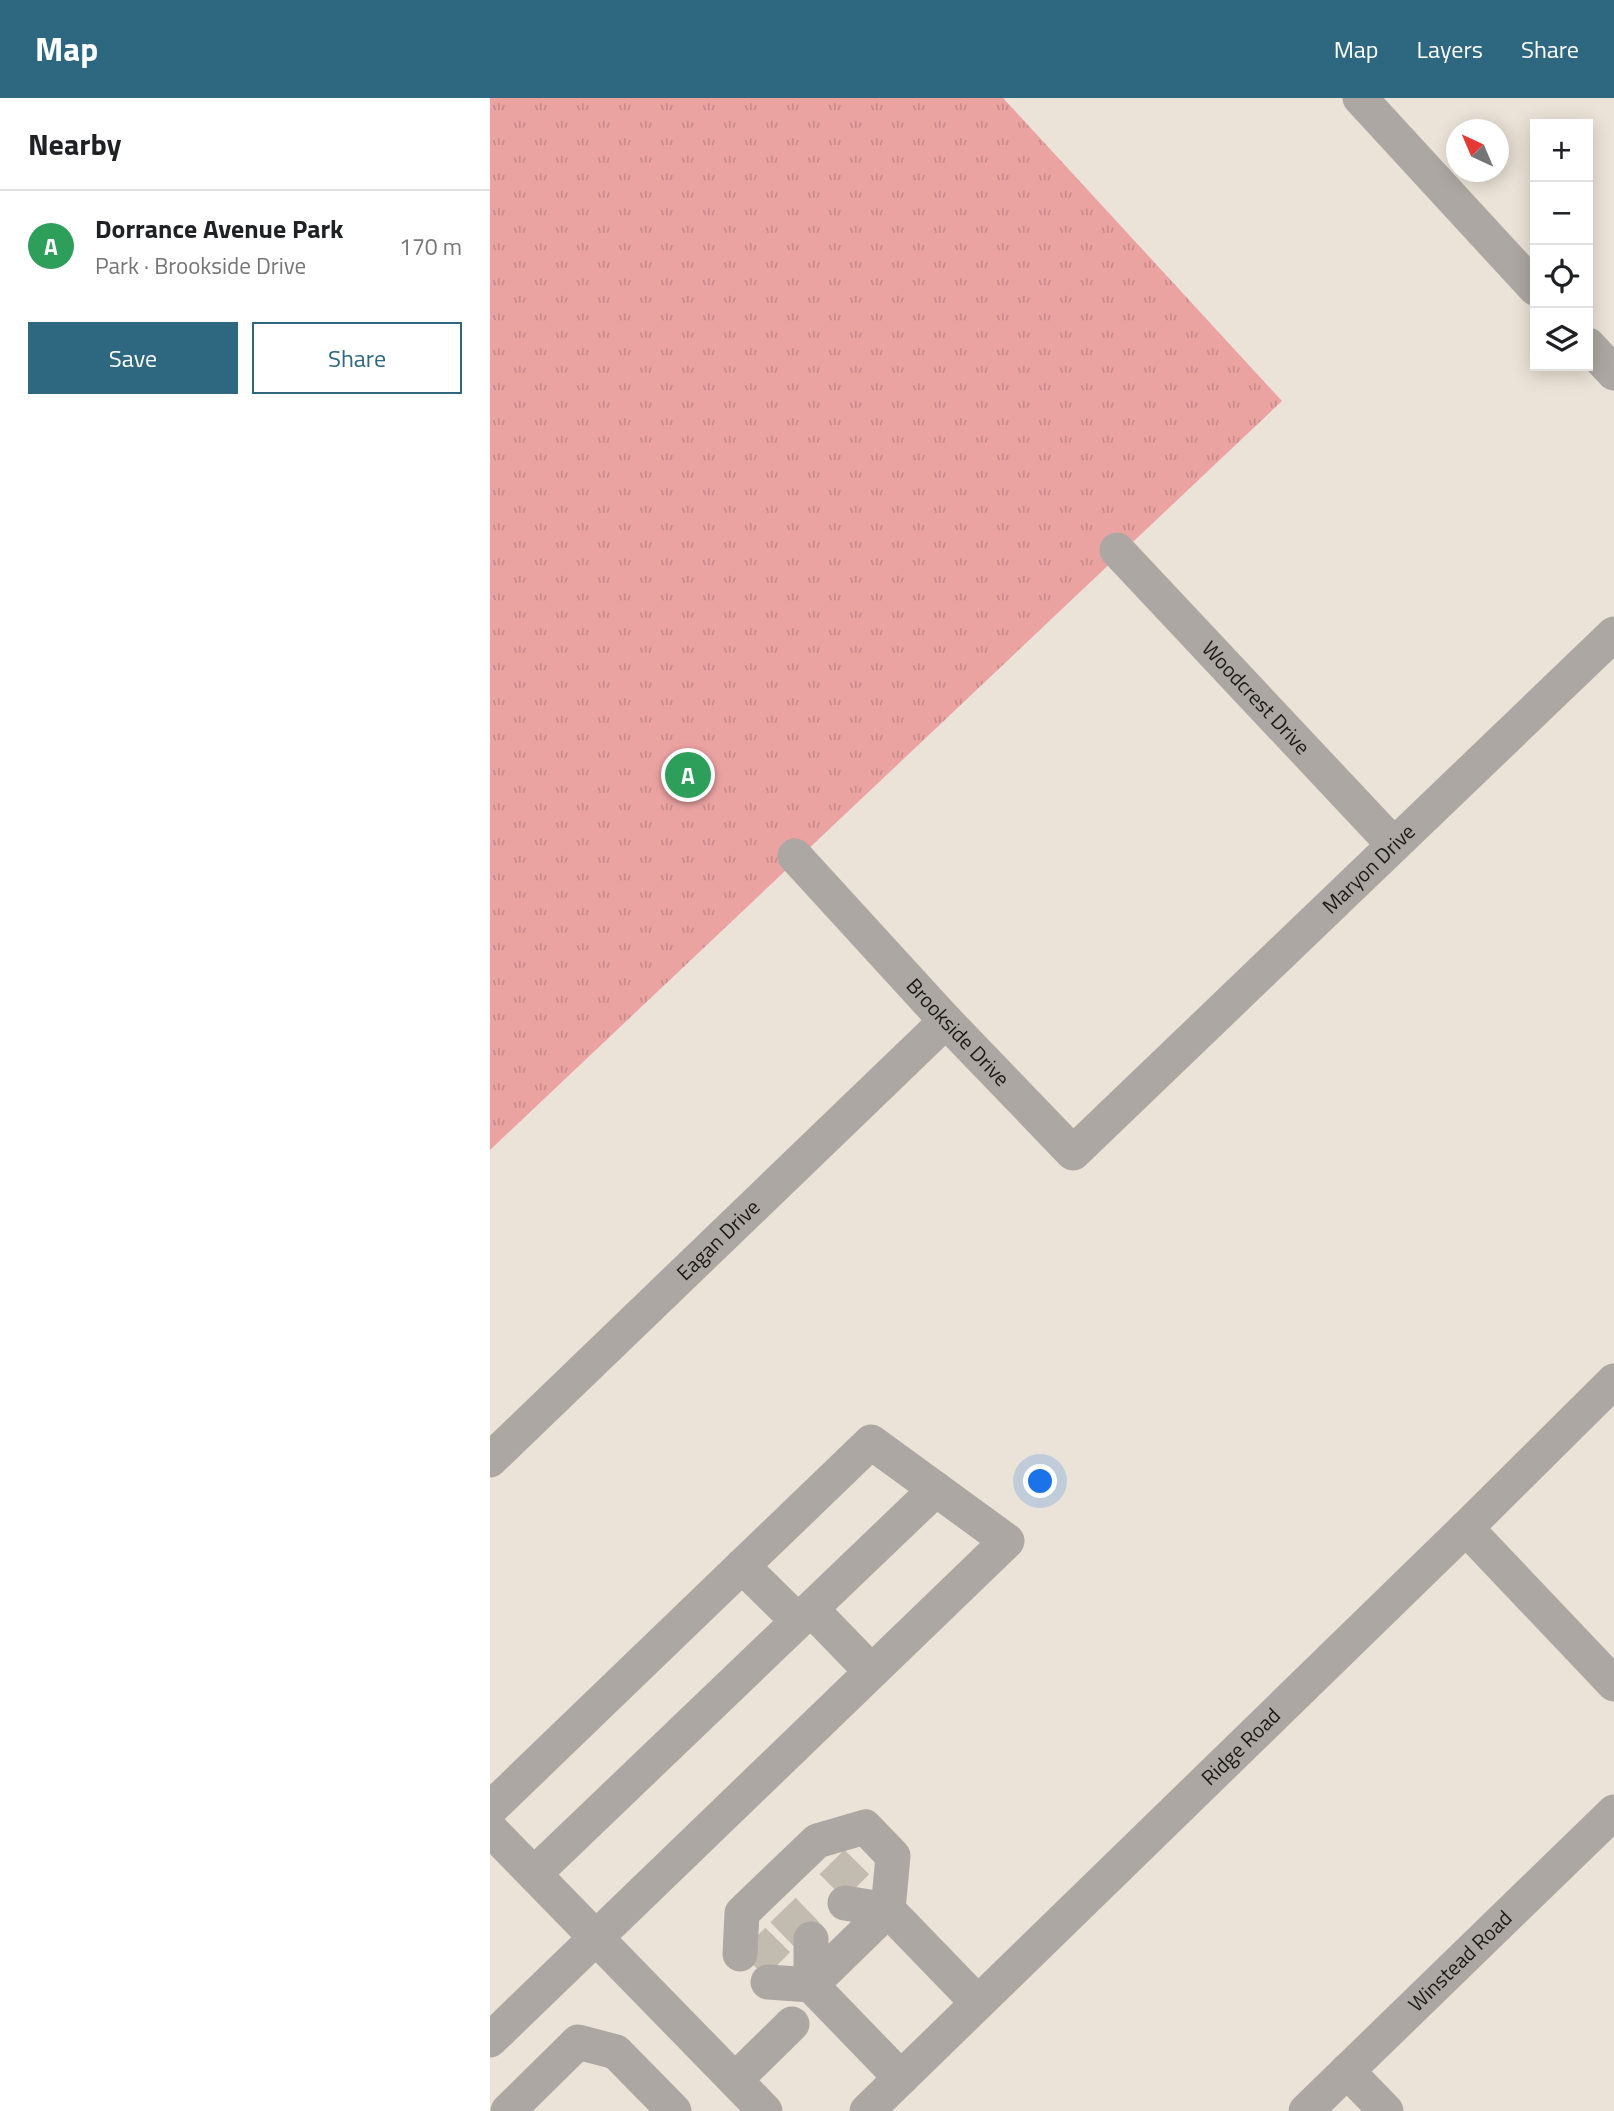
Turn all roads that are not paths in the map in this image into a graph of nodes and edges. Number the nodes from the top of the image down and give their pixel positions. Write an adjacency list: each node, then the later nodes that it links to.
1 (1360, 98): 2 (street)
2 (1530, 283)
3 (1593, 350): 4 (street)
4 (1614, 373)
5 (1117, 550): 7 (street, Woodcrest Drive)
6 (1614, 634): 7 (street, Maryon Drive)
7 (1394, 845): 10 (street, Maryon Drive)
8 (795, 856): 9 (street, Brookside Drive)
9 (946, 1020): 10 (street, Brookside Drive); 12 (street, Eagan Drive)
10 (1125, 1103)
11 (1614, 1381): 14 (street, Ridge Road)
12 (490, 1460)
13 (936, 1489): 15 (street); 16 (street); 17 (street)
14 (1466, 1528): 18 (street); 27 (street, Ridge Road)
15 (742, 1566): 16 (street); 19 (street)
16 (804, 1615): 17 (street); 22 (street)
17 (872, 1671): 26 (street)
18 (1614, 1684)
19 (490, 1809)
20 (1614, 1813): 30 (street, Winstead Road)
21 (490, 1829): 22 (street)
22 (534, 1874): 26 (street)
23 (861, 1889): 24 (street)
24 (888, 1910): 25 (street); 27 (street); 31 (street)
25 (757, 1929)
26 (596, 1938): 29 (street); 32 (street)
27 (978, 2003): 31 (street, Ridge Road)
28 (793, 2024): 32 (street)
29 (490, 2040)
30 (1347, 2071): 37 (street, Winstead Road); 38 (street)
31 (901, 2078): 36 (street, Ridge Road)
32 (735, 2080): 35 (street)
33 (508, 2111): 34 (street)
34 (674, 2111)
35 (765, 2111)
36 (867, 2111)
37 (1306, 2111)
38 (1386, 2111)

